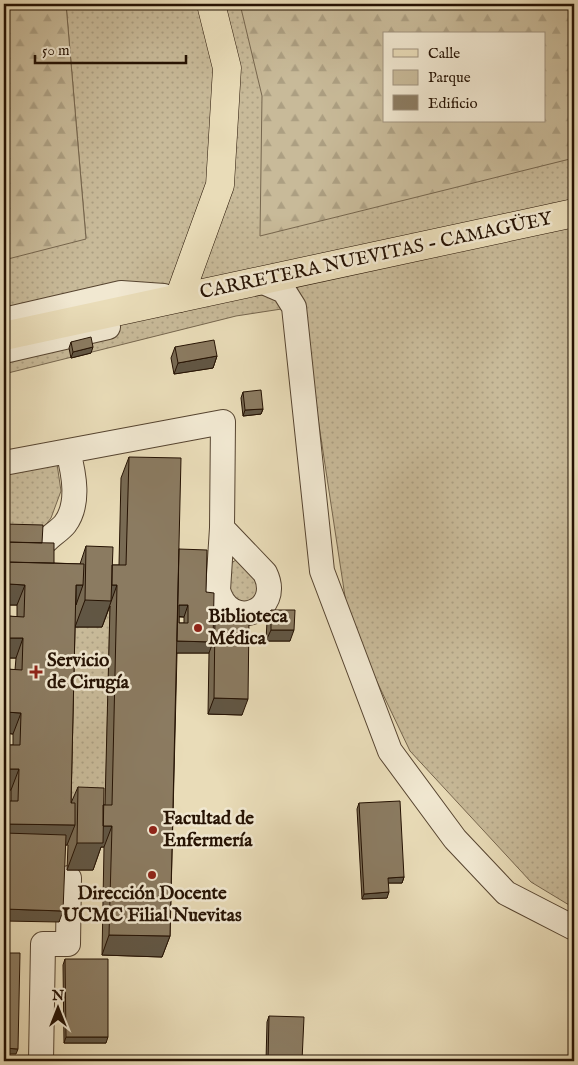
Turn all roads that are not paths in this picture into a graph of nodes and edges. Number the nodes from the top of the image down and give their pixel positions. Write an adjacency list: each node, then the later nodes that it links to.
1 (211, 4): 4 (main road)
2 (574, 213): 3 (main road, CARRETERA NUEVITAS - CAMAGÜEY)
3 (261, 281): 4 (main road, CARRETERA NUEVITAS - CAMAGÜEY); 13 (street)
4 (179, 298): 5 (street, CARRETERA NUEVITAS - CAMAGÜEY); 6 (main road, CARRETERA NUEVITAS - CAMAGÜEY); 7 (street)
5 (4, 320)
6 (4, 336)
7 (4, 351)
8 (68, 451): 9 (street); 10 (street); 11 (street)
9 (4, 463)
10 (222, 528)
11 (4, 540)
12 (69, 878): 14 (street)
13 (574, 928)
14 (41, 1061)

